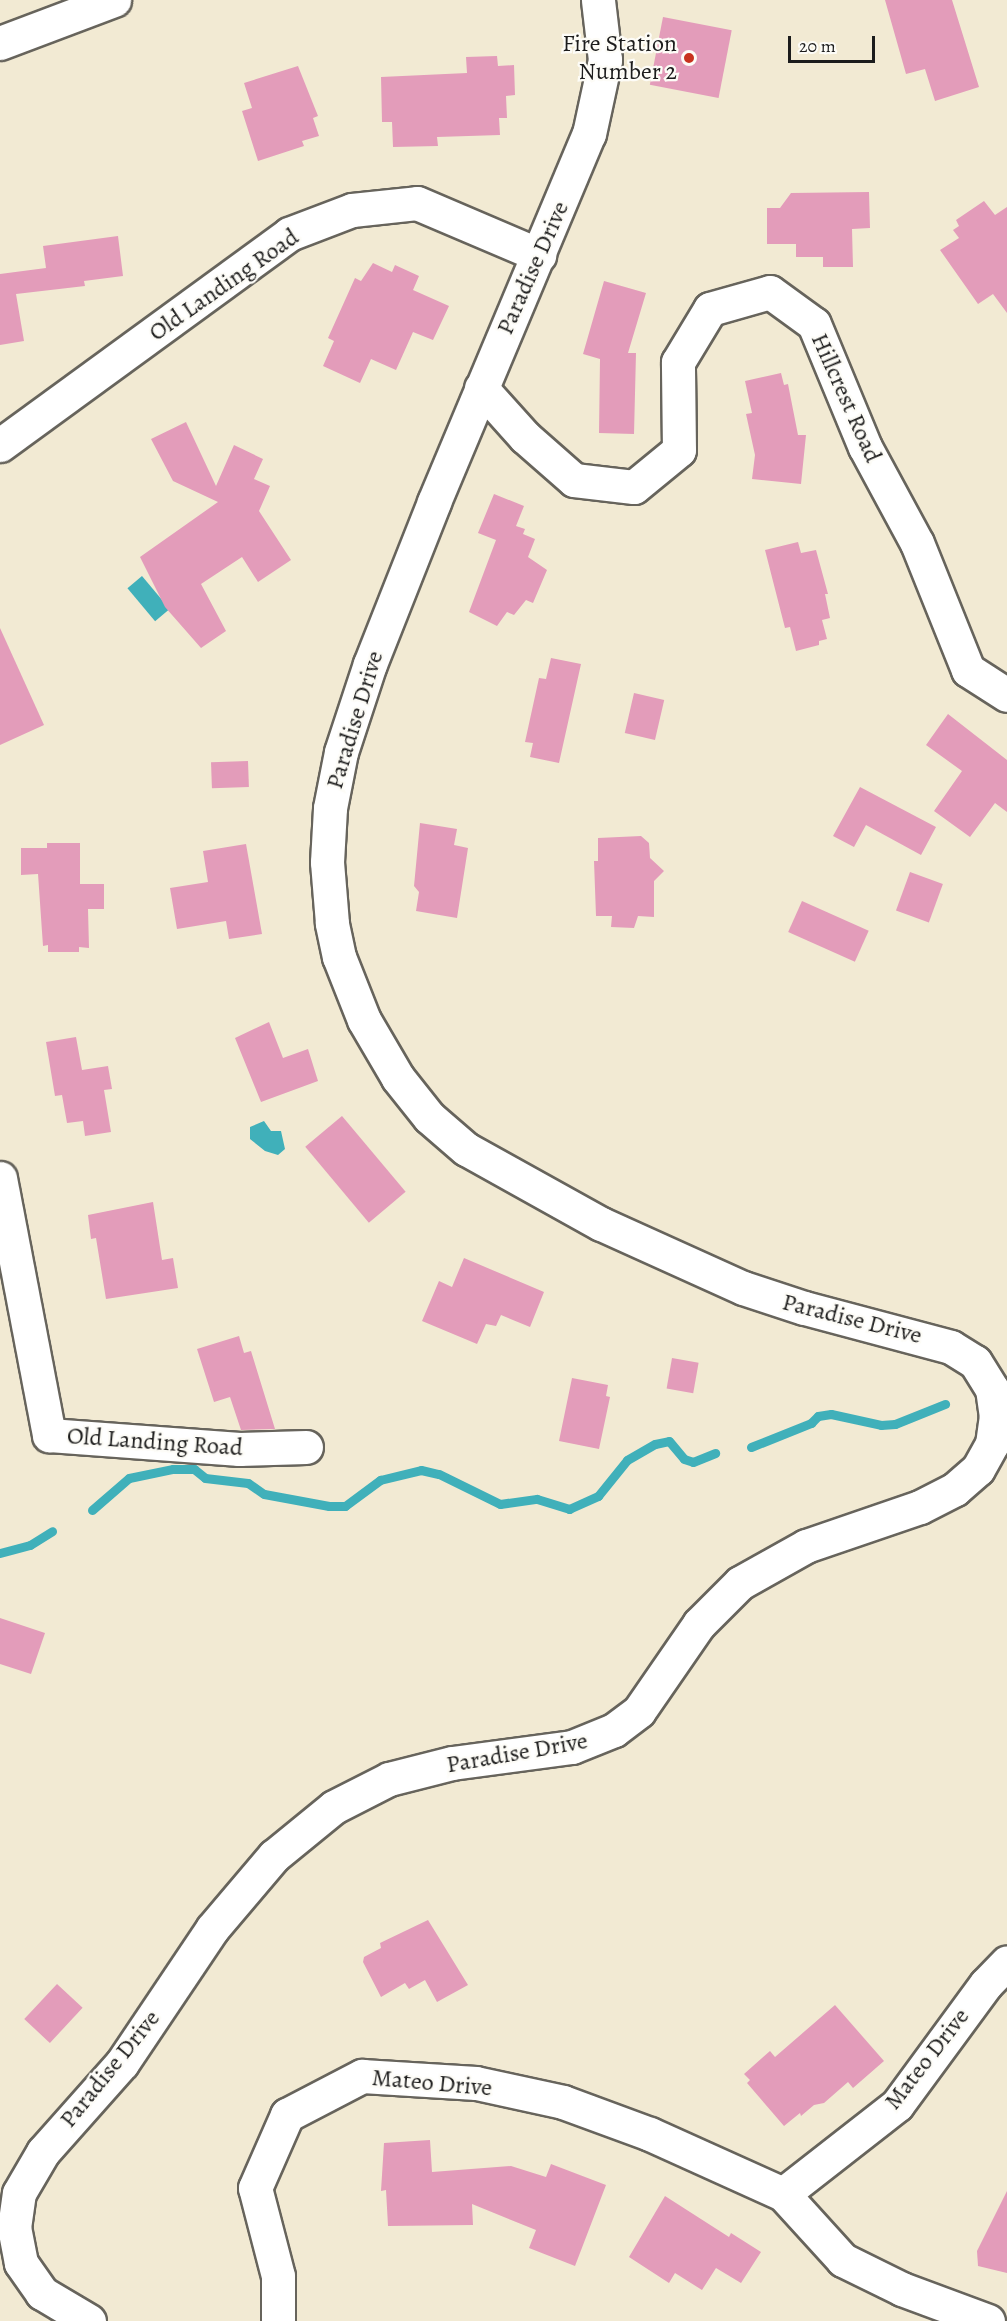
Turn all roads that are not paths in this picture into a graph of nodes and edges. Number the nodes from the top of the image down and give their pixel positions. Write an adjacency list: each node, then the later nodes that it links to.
1 (114, 0): 3 (street)
2 (598, 0): 4 (street, Paradise Drive)
3 (0, 43)
4 (539, 255): 5 (street, Paradise Drive); 6 (street, Old Landing Road)
5 (481, 388): 9 (street, Hillcrest Road); 14 (street, Paradise Drive)
6 (53, 410): 7 (street); 8 (street, Old Landing Road)
7 (0, 419)
8 (0, 445)
9 (1007, 695)
10 (0, 1178): 11 (street, Old Landing Road)
11 (306, 1447)
12 (1007, 1962): 13 (street, Mateo Drive)
13 (783, 2194): 15 (street, Mateo Drive); 16 (street, Mateo Drive)
14 (89, 2321)
15 (278, 2321)
16 (988, 2321)

